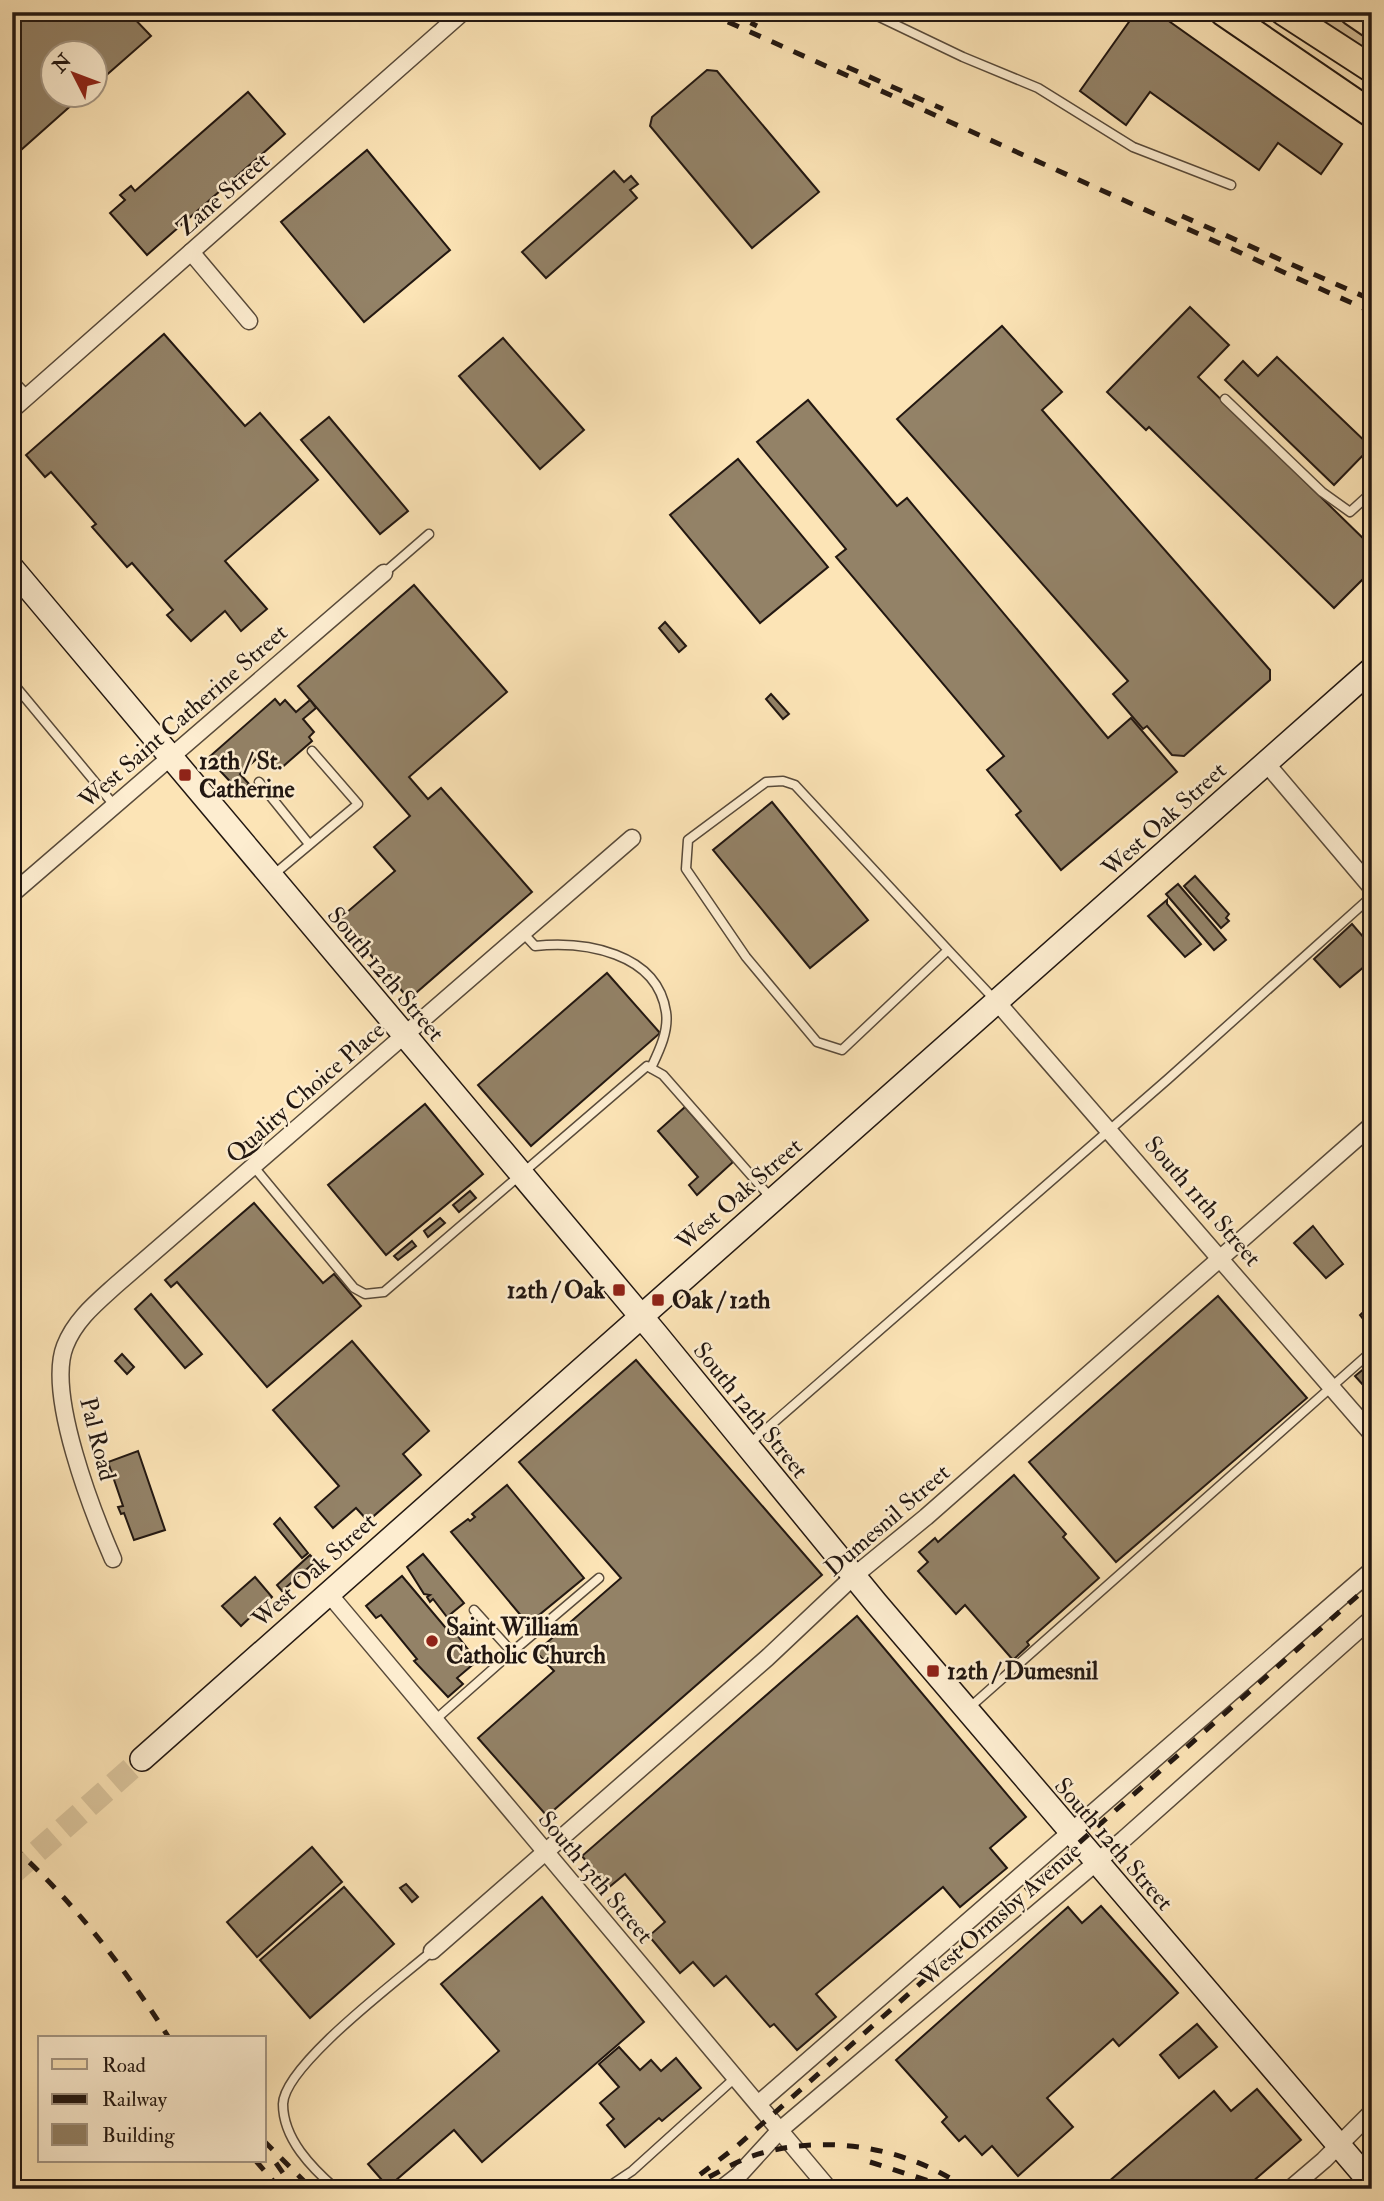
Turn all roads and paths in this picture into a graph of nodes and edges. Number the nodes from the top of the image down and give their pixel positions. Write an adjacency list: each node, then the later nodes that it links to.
1 (463, 12): 10 (street, Zane Street)
2 (869, 12): 9 (lane)
3 (1223, 12): 8 (main road)
4 (1284, 12): 7 (main road)
5 (1353, 12): 6 (main road)
6 (1372, 24)
7 (1372, 69)
8 (1372, 114)
9 (1231, 185)
10 (191, 252): 11 (street); 13 (street, Zane Street)
11 (249, 321)
12 (12, 379): 13 (lane)
13 (28, 396): 15 (street, Zane Street)
14 (1225, 399): 16 (lane)
15 (12, 410)
16 (1372, 492)
17 (429, 534): 19 (lane)
18 (12, 568): 23 (street, South 12th Street)
19 (384, 573): 23 (street, West Saint Catherine Street)
20 (1372, 669): 24 (street, West Oak Street)
21 (12, 682): 26 (lane)
22 (312, 751): 28 (lane)
23 (169, 757): 26 (street, West Saint Catherine Street); 29 (street, South 12th Street)
24 (1266, 763): 30 (street); 35 (street, West Oak Street)
25 (259, 782): 28 (lane)
26 (114, 805): 31 (street, West Saint Catherine Street)
27 (632, 838): 33 (street, Quality Choice Place)
28 (309, 844): 29 (lane)
29 (270, 878): 36 (street, South 12th Street)
30 (1372, 888)
31 (12, 894)
32 (1372, 895): 39 (lane)
33 (523, 933): 36 (street, Quality Choice Place); 37 (lane)
34 (948, 950): 34 (lane); 35 (lane)
35 (997, 1002): 39 (street, South 11th Street); 42 (street, West Oak Street)
36 (405, 1036): 40 (street, Quality Choice Place); 41 (street, South 12th Street)
37 (651, 1068): 41 (lane); 42 (lane)
38 (1372, 1125): 43 (street, Dumesnil Street)
39 (1109, 1127): 43 (street, South 11th Street); 49 (lane)
40 (254, 1167): 41 (lane); 45 (street, Quality Choice Place)
41 (521, 1174): 44 (street, South 12th Street)
42 (772, 1200): 44 (street, West Oak Street)
43 (1221, 1257): 47 (street, South 11th Street); 52 (street, Dumesnil Street)
44 (640, 1315): 49 (street, South 12th Street); 54 (street, West Oak Street)
45 (74, 1328): 50 (street, Pal Road)
46 (1372, 1351): 47 (lane)
47 (1332, 1386): 48 (street, South 11th Street); 58 (lane)
48 (1372, 1434)
49 (746, 1447): 52 (street, South 12th Street)
50 (113, 1559)
51 (1372, 1570): 61 (street, West Ormsby Avenue)
52 (854, 1576): 58 (street, South 12th Street); 62 (street, Dumesnil Street)
53 (599, 1578): 57 (lane)
54 (329, 1594): 59 (street, South 13th Street); 60 (street, West Oak Street)
55 (474, 1610): 57 (lane)
56 (1372, 1618): 63 (street, West Ormsby Avenue)
57 (512, 1653): 59 (lane)
58 (967, 1710): 61 (street, South 12th Street)
59 (435, 1720): 62 (street, South 13th Street)
60 (142, 1759)
61 (1071, 1834): 63 (street, South 12th Street); 66 (street, West Ormsby Avenue)
62 (546, 1852): 64 (street, Dumesnil Street); 65 (street, South 13th Street)
63 (1094, 1862): 68 (street, West Ormsby Avenue); 69 (street, South 12th Street)
64 (432, 1951): 71 (lane)
65 (736, 2077): 66 (street, South 13th Street); 72 (lane)
66 (758, 2104): 68 (street, South 13th Street)
67 (1372, 2112): 69 (street)
68 (780, 2130): 73 (street, West Ormsby Avenue); 74 (street, South 13th Street)
69 (1339, 2144): 70 (street, South 12th Street); 75 (street)
70 (1372, 2184)
71 (336, 2189)
72 (605, 2189)
73 (721, 2189)
74 (829, 2189)
75 (1290, 2189)

